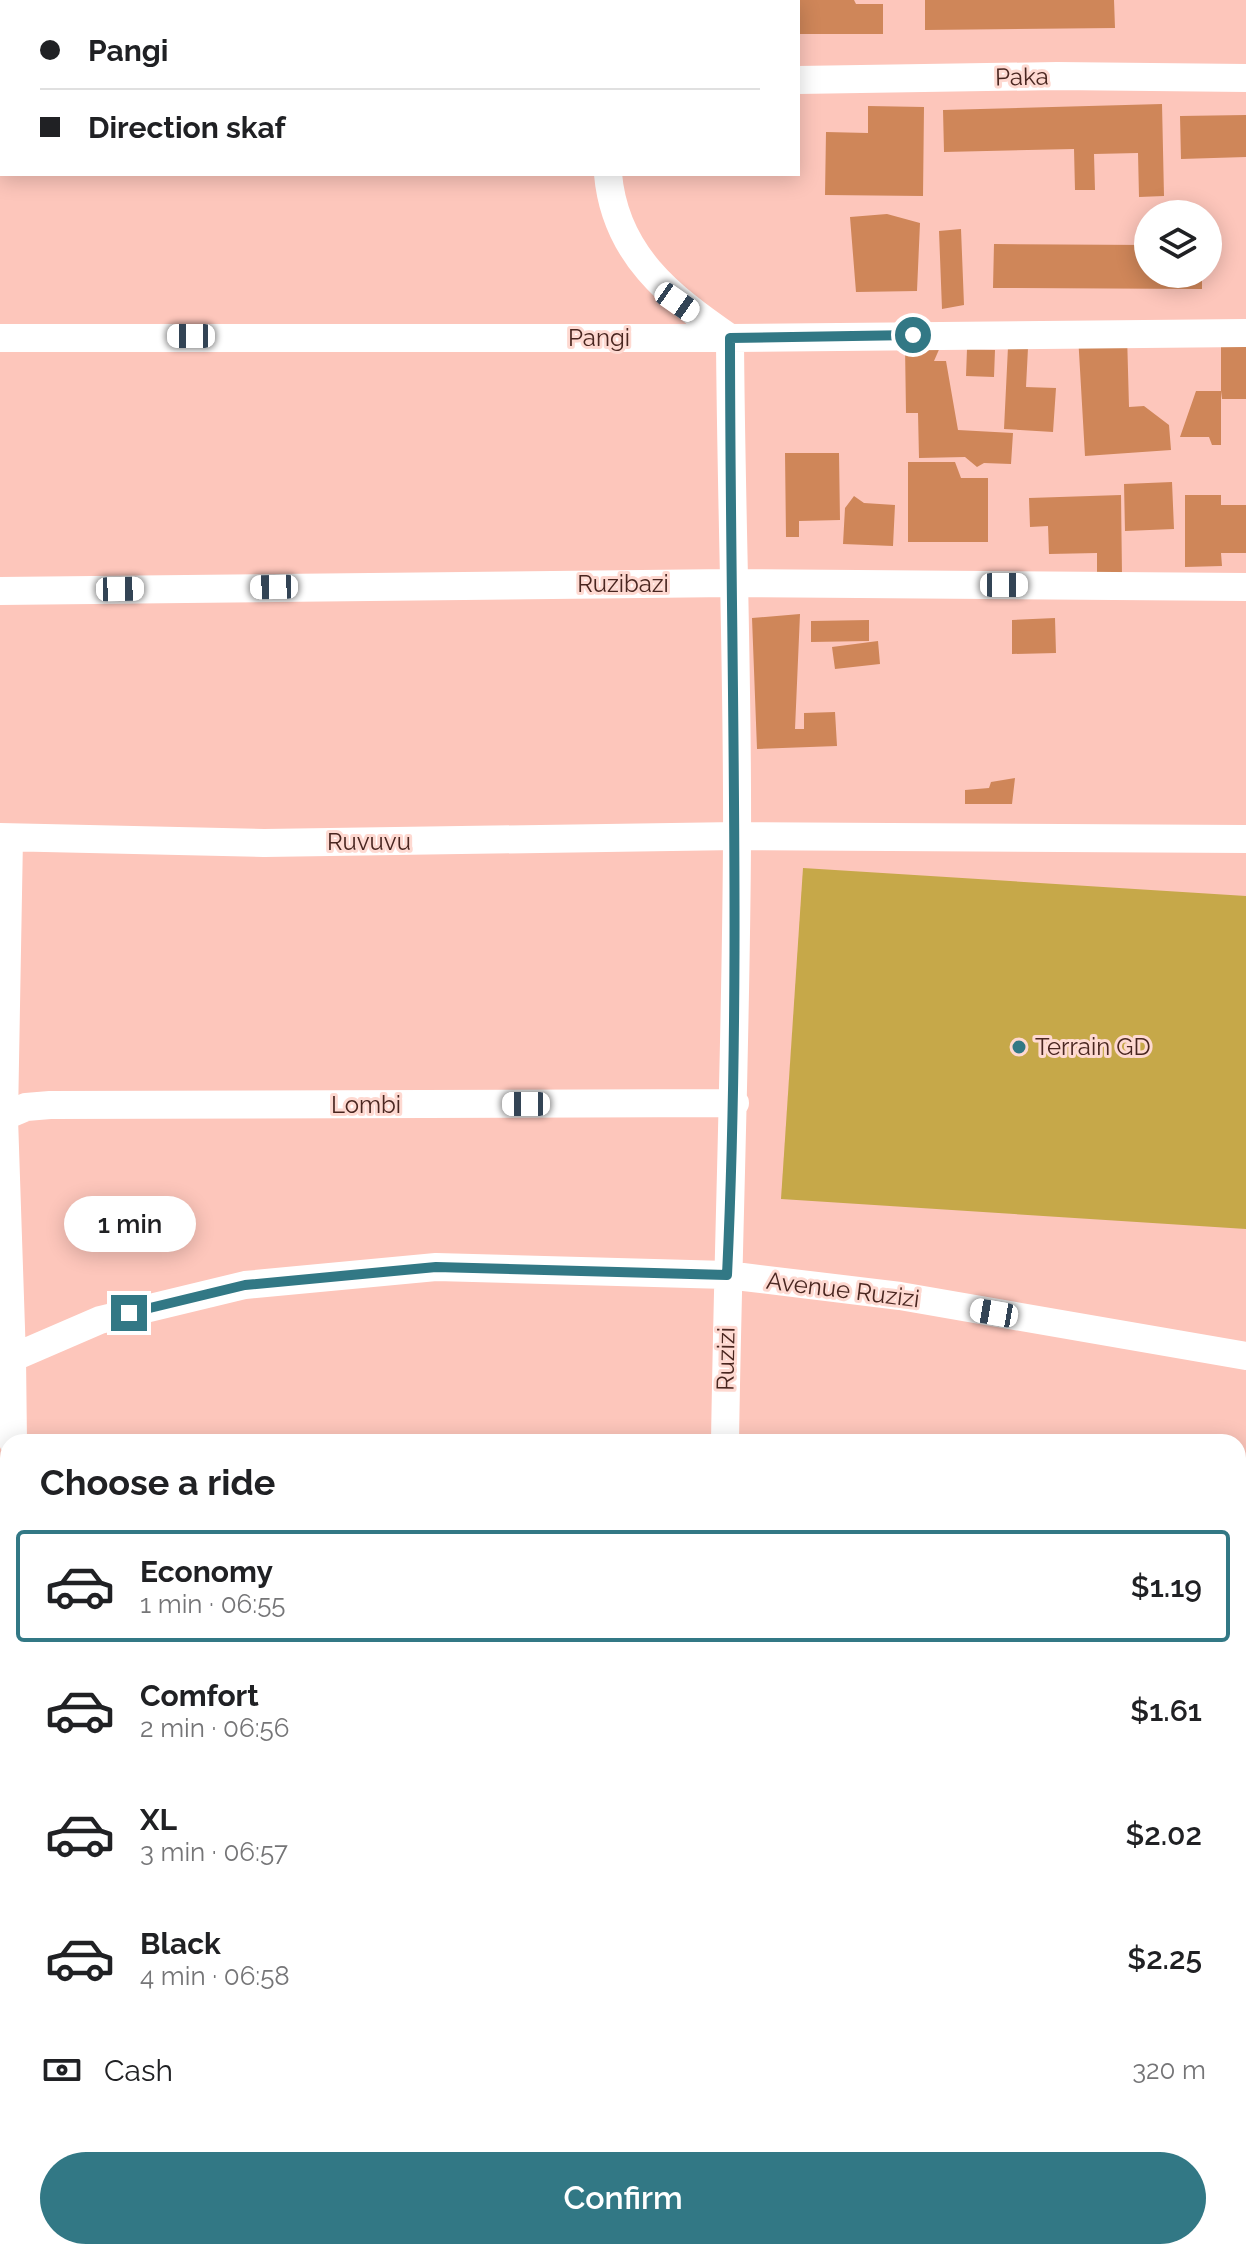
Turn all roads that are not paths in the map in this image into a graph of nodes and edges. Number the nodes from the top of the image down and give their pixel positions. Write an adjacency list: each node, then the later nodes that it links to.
1 (1246, 78): 2 (street, Paka)
2 (800, 80)
3 (608, 176): 6 (street)
4 (1246, 333): 6 (street, Pangi)
5 (0, 338): 6 (street, Pangi)
6 (730, 338): 7 (street, Ruzizi)
7 (731, 583): 8 (street, Ruzibazi); 9 (street, Ruzibazi); 10 (street, Ruzizi)
8 (1246, 587)
9 (0, 591)
10 (737, 836): 11 (street, Ruvuvu); 12 (street, Ruvuvu); 13 (street, Ruzizi)
11 (5, 838): 14 (street)
12 (1246, 839)
13 (735, 1103): 14 (street, Lombi); 15 (street, Ruzizi)
14 (2, 1118): 17 (street)
15 (727, 1275): 16 (street, Avenue Ruzizi); 17 (street, Avenue Ruzizi); 19 (street, Ruzizi)
16 (1246, 1356)
17 (12, 1358): 18 (street)
18 (13, 1434)
19 (725, 1434)

